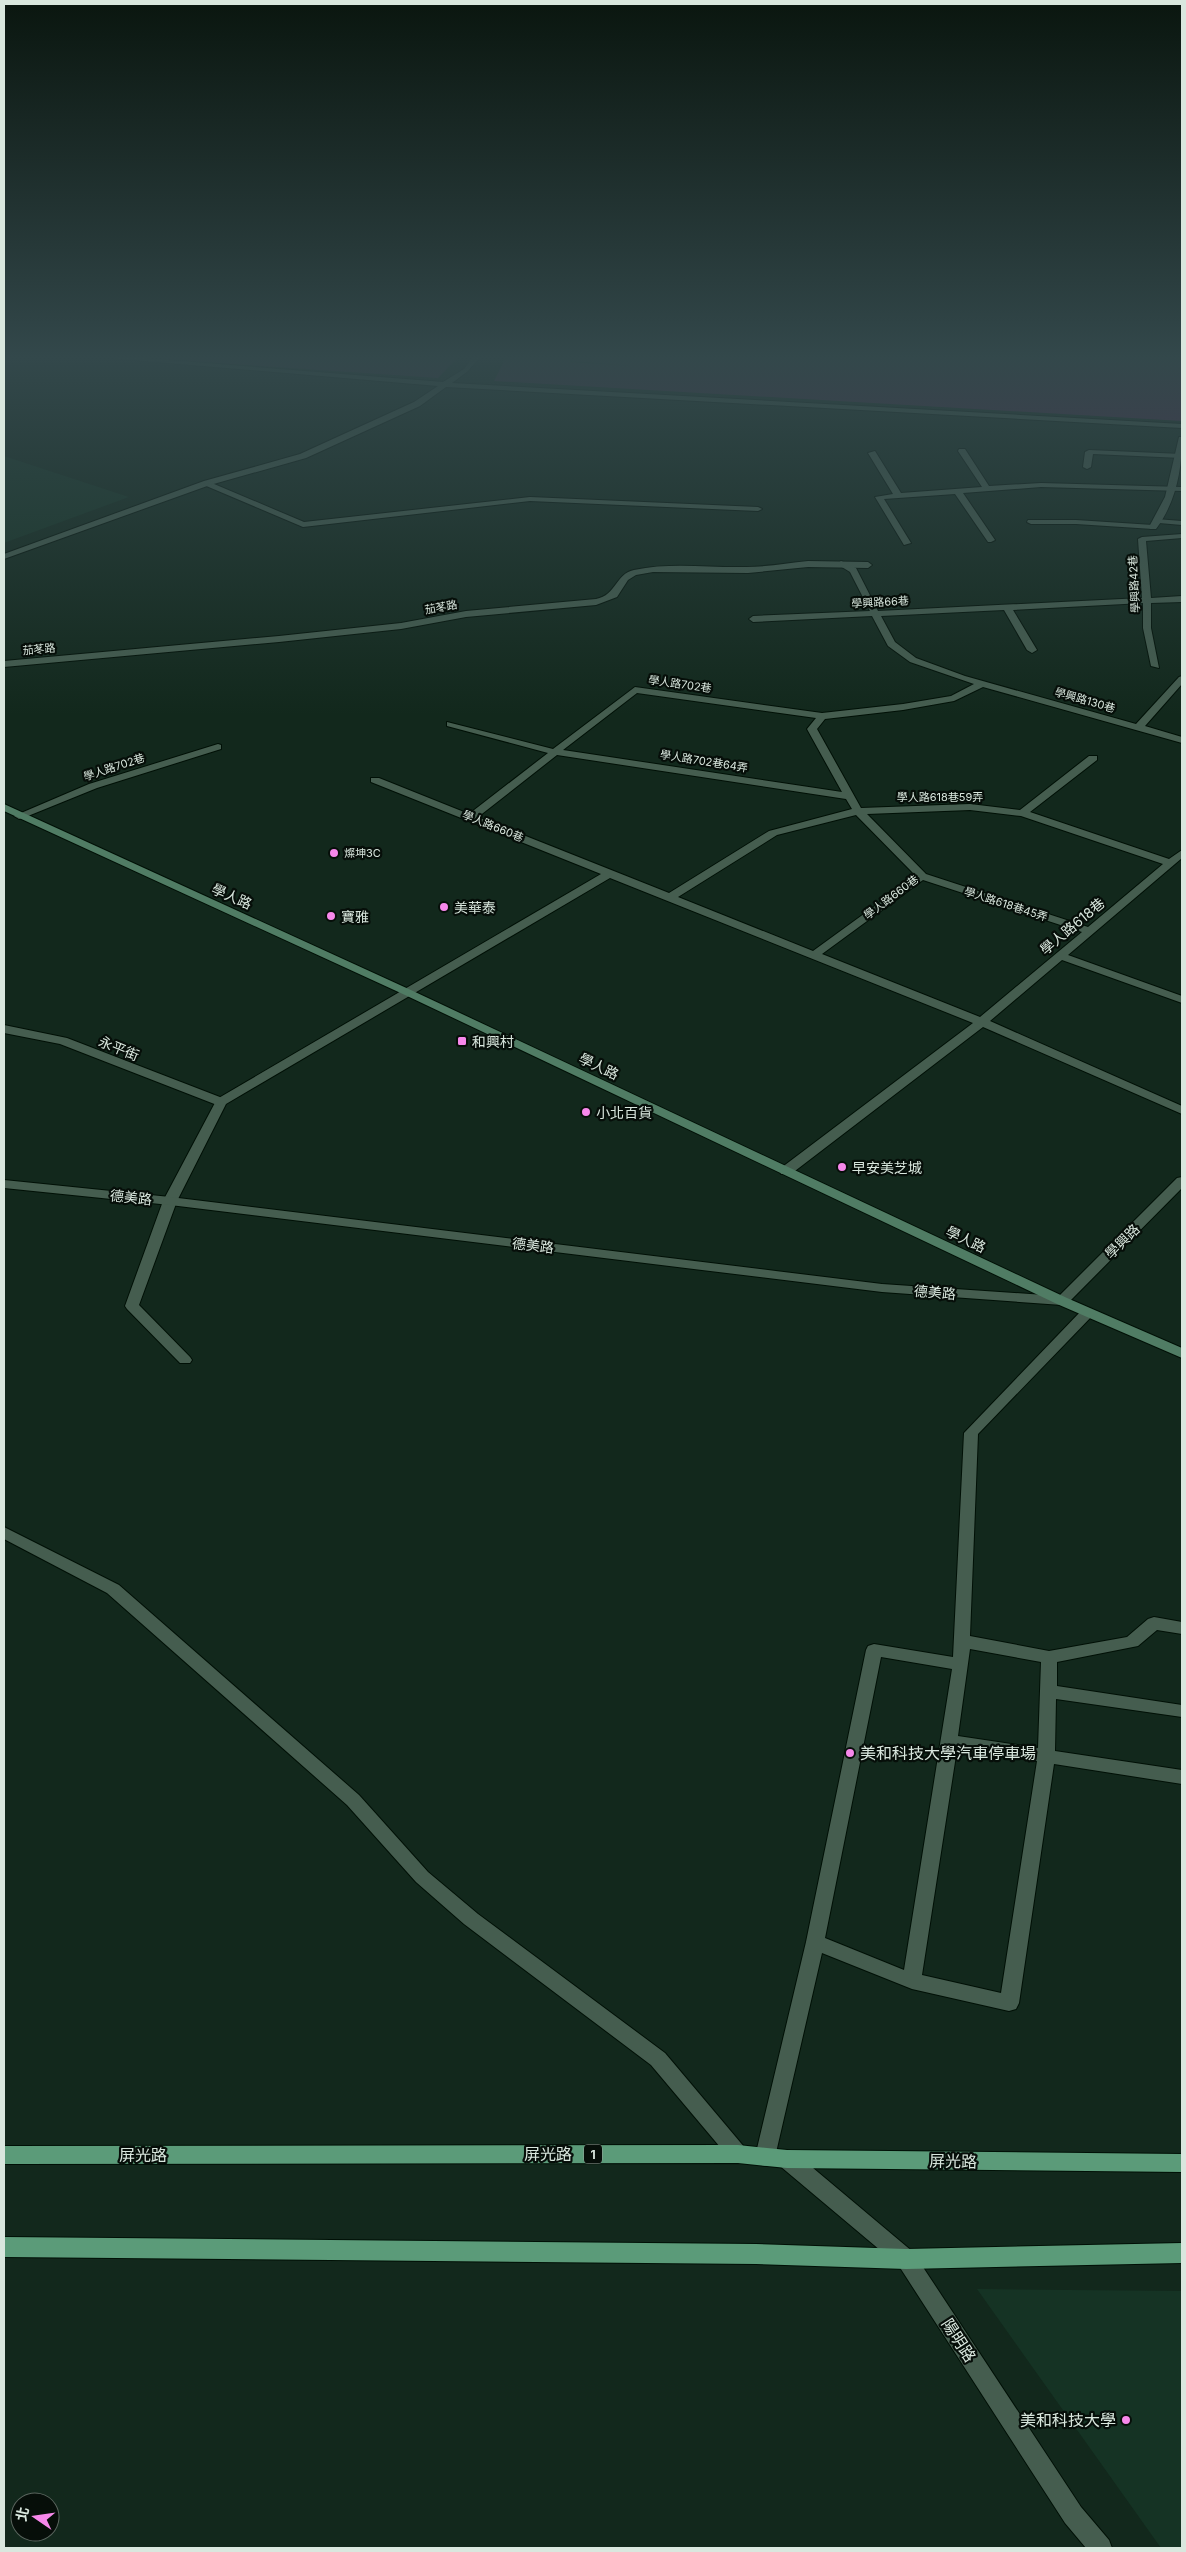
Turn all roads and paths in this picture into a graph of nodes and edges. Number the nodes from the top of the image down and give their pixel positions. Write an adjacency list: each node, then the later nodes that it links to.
1 (232, 476): 5 (street)
2 (886, 476): 10 (street)
3 (979, 476): 7 (street)
4 (1174, 476): 6 (street)
5 (207, 483): 11 (street); 18 (street)
6 (1171, 488): 7 (street); 8 (street); 14 (street)
7 (987, 489): 9 (street)
8 (1182, 489)
9 (957, 491): 10 (street); 16 (street)
10 (898, 495): 17 (street)
11 (758, 509)
12 (1031, 522): 14 (street)
13 (1182, 523): 14 (street)
14 (1156, 524)
15 (1182, 536): 22 (street, 學興路42巷)
16 (991, 540)
17 (907, 543)
18 (4, 557)
19 (841, 564): 20 (street, 茄苳路); 24 (street, 學興路130巷); 27 (street, 茄苳路)
20 (868, 565)
21 (1182, 599): 22 (street, 學興路66巷)
22 (1147, 600): 23 (street, 學興路66巷); 28 (street, 學興路42巷)
23 (1007, 607): 24 (street, 學興路66巷); 26 (street)
24 (875, 613): 25 (street, 學興路66巷); 30 (street, 學興路130巷)
25 (753, 619)
26 (1032, 650)
27 (4, 664)
28 (1156, 666)
29 (1182, 679): 33 (street)
30 (981, 684): 31 (street); 33 (street, 學興路130巷)
31 (822, 716): 36 (street, 學人路702巷); 39 (street)
32 (450, 724): 36 (street)
33 (1138, 728): 34 (street, 學興路130巷)
34 (1182, 740)
35 (218, 747): 43 (street, 學人路702巷)
36 (555, 752): 39 (street, 學人路702巷64弄); 44 (street, 學人路702巷)
37 (1093, 758): 42 (street)
38 (375, 780): 44 (street, 學人路660巷)
39 (849, 796): 41 (street)
40 (4, 807): 43 (main road, 學人路)
41 (858, 811): 42 (street, 學人路618巷59弄); 48 (street, 學人路660巷); 49 (street, 學人路618巷59弄)
42 (1022, 813): 46 (street, 學人路618巷59弄)
43 (19, 816): 53 (main road, 學人路)
44 (470, 818): 47 (street, 學人路660巷)
45 (1182, 853): 46 (street, 學人路618巷)
46 (1171, 863): 50 (street, 學人路618巷)
47 (610, 873): 49 (street, 學人路660巷); 53 (street)
48 (922, 876): 50 (street, 學人路618巷45弄); 51 (street, 學人路660巷)
49 (670, 897): 51 (street, 學人路660巷)
50 (1090, 931): 52 (street, 學人路618巷)
51 (814, 955): 55 (street, 學人路660巷)
52 (1060, 956): 54 (street); 55 (street, 學人路618巷)
53 (409, 993): 57 (street); 59 (main road, 學人路)
54 (1182, 1000)
55 (982, 1022): 58 (street); 59 (street, 學人路618巷)
56 (4, 1029): 57 (street, 永平街)
57 (221, 1102): 62 (street)
58 (1182, 1110)
59 (786, 1171): 63 (main road, 學人路)
60 (1182, 1181): 63 (street, 學興路)
61 (4, 1184): 62 (street, 德美路)
62 (170, 1201): 63 (street, 德美路); 66 (street)
63 (1062, 1301): 64 (main road, 學人路)
64 (1088, 1312): 65 (main road, 學人路); 69 (street)
65 (1182, 1353)
66 (185, 1360)
67 (4, 1532): 79 (street)
68 (1182, 1628): 70 (street)
69 (962, 1641): 70 (street); 71 (street)
70 (1049, 1656): 72 (street)
71 (961, 1664): 74 (street); 77 (street)
72 (1048, 1691): 73 (street); 75 (street)
73 (1182, 1711)
74 (949, 1741): 75 (street); 78 (street)
75 (1046, 1756): 76 (street); 78 (street)
76 (1182, 1778)
77 (816, 1942): 78 (street); 81 (street)
78 (912, 1981)
79 (738, 2154): 80 (main road, 屏光路 / 1); 81 (main road, 屏光路 / 1)
80 (4, 2155)
81 (765, 2157): 82 (main road, 屏光路 / 1)
82 (787, 2159): 83 (main road, 屏光路 / 1); 86 (street, 陽明路)
83 (1182, 2163)
84 (4, 2247): 86 (main road)
85 (1182, 2253): 86 (main road)
86 (906, 2259): 87 (street, 陽明路)
87 (1101, 2548)

